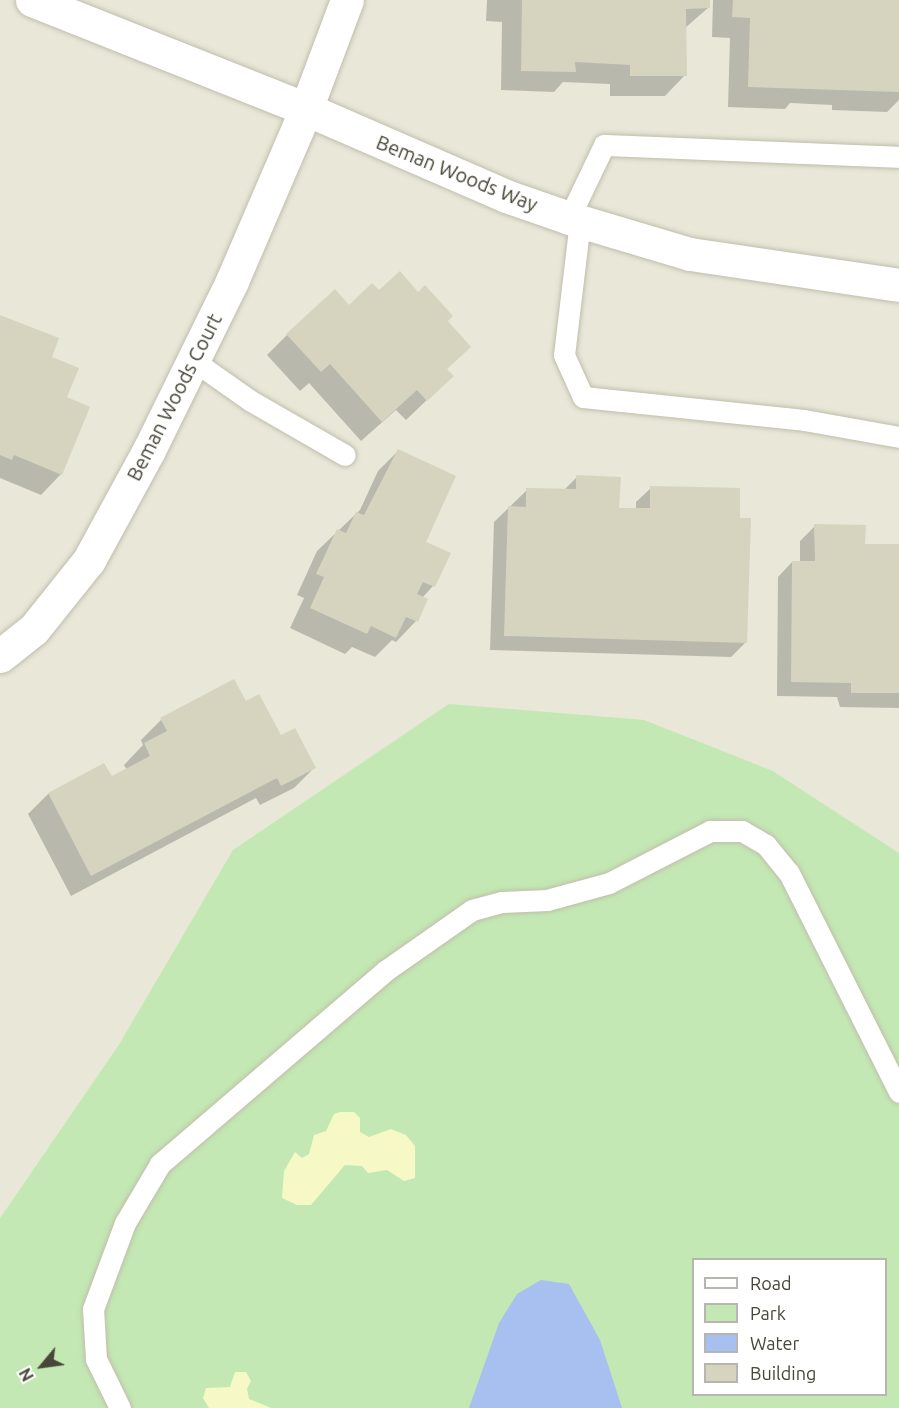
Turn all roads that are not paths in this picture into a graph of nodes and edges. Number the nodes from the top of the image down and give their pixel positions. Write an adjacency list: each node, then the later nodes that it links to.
1 (32, 0): 3 (street, Beman Woods Way)
2 (347, 0): 3 (street, Beman Woods Court)
3 (306, 110): 5 (street, Beman Woods Way); 7 (street, Beman Woods Court)
4 (899, 157): 5 (lane)
5 (575, 219): 6 (street, Beman Woods Way); 8 (lane)
6 (899, 285)
7 (194, 361): 9 (lane); 10 (street, Beman Woods Court)
8 (899, 437)
9 (345, 455)
10 (0, 656)
11 (899, 1092): 12 (lane)
12 (120, 1408)

